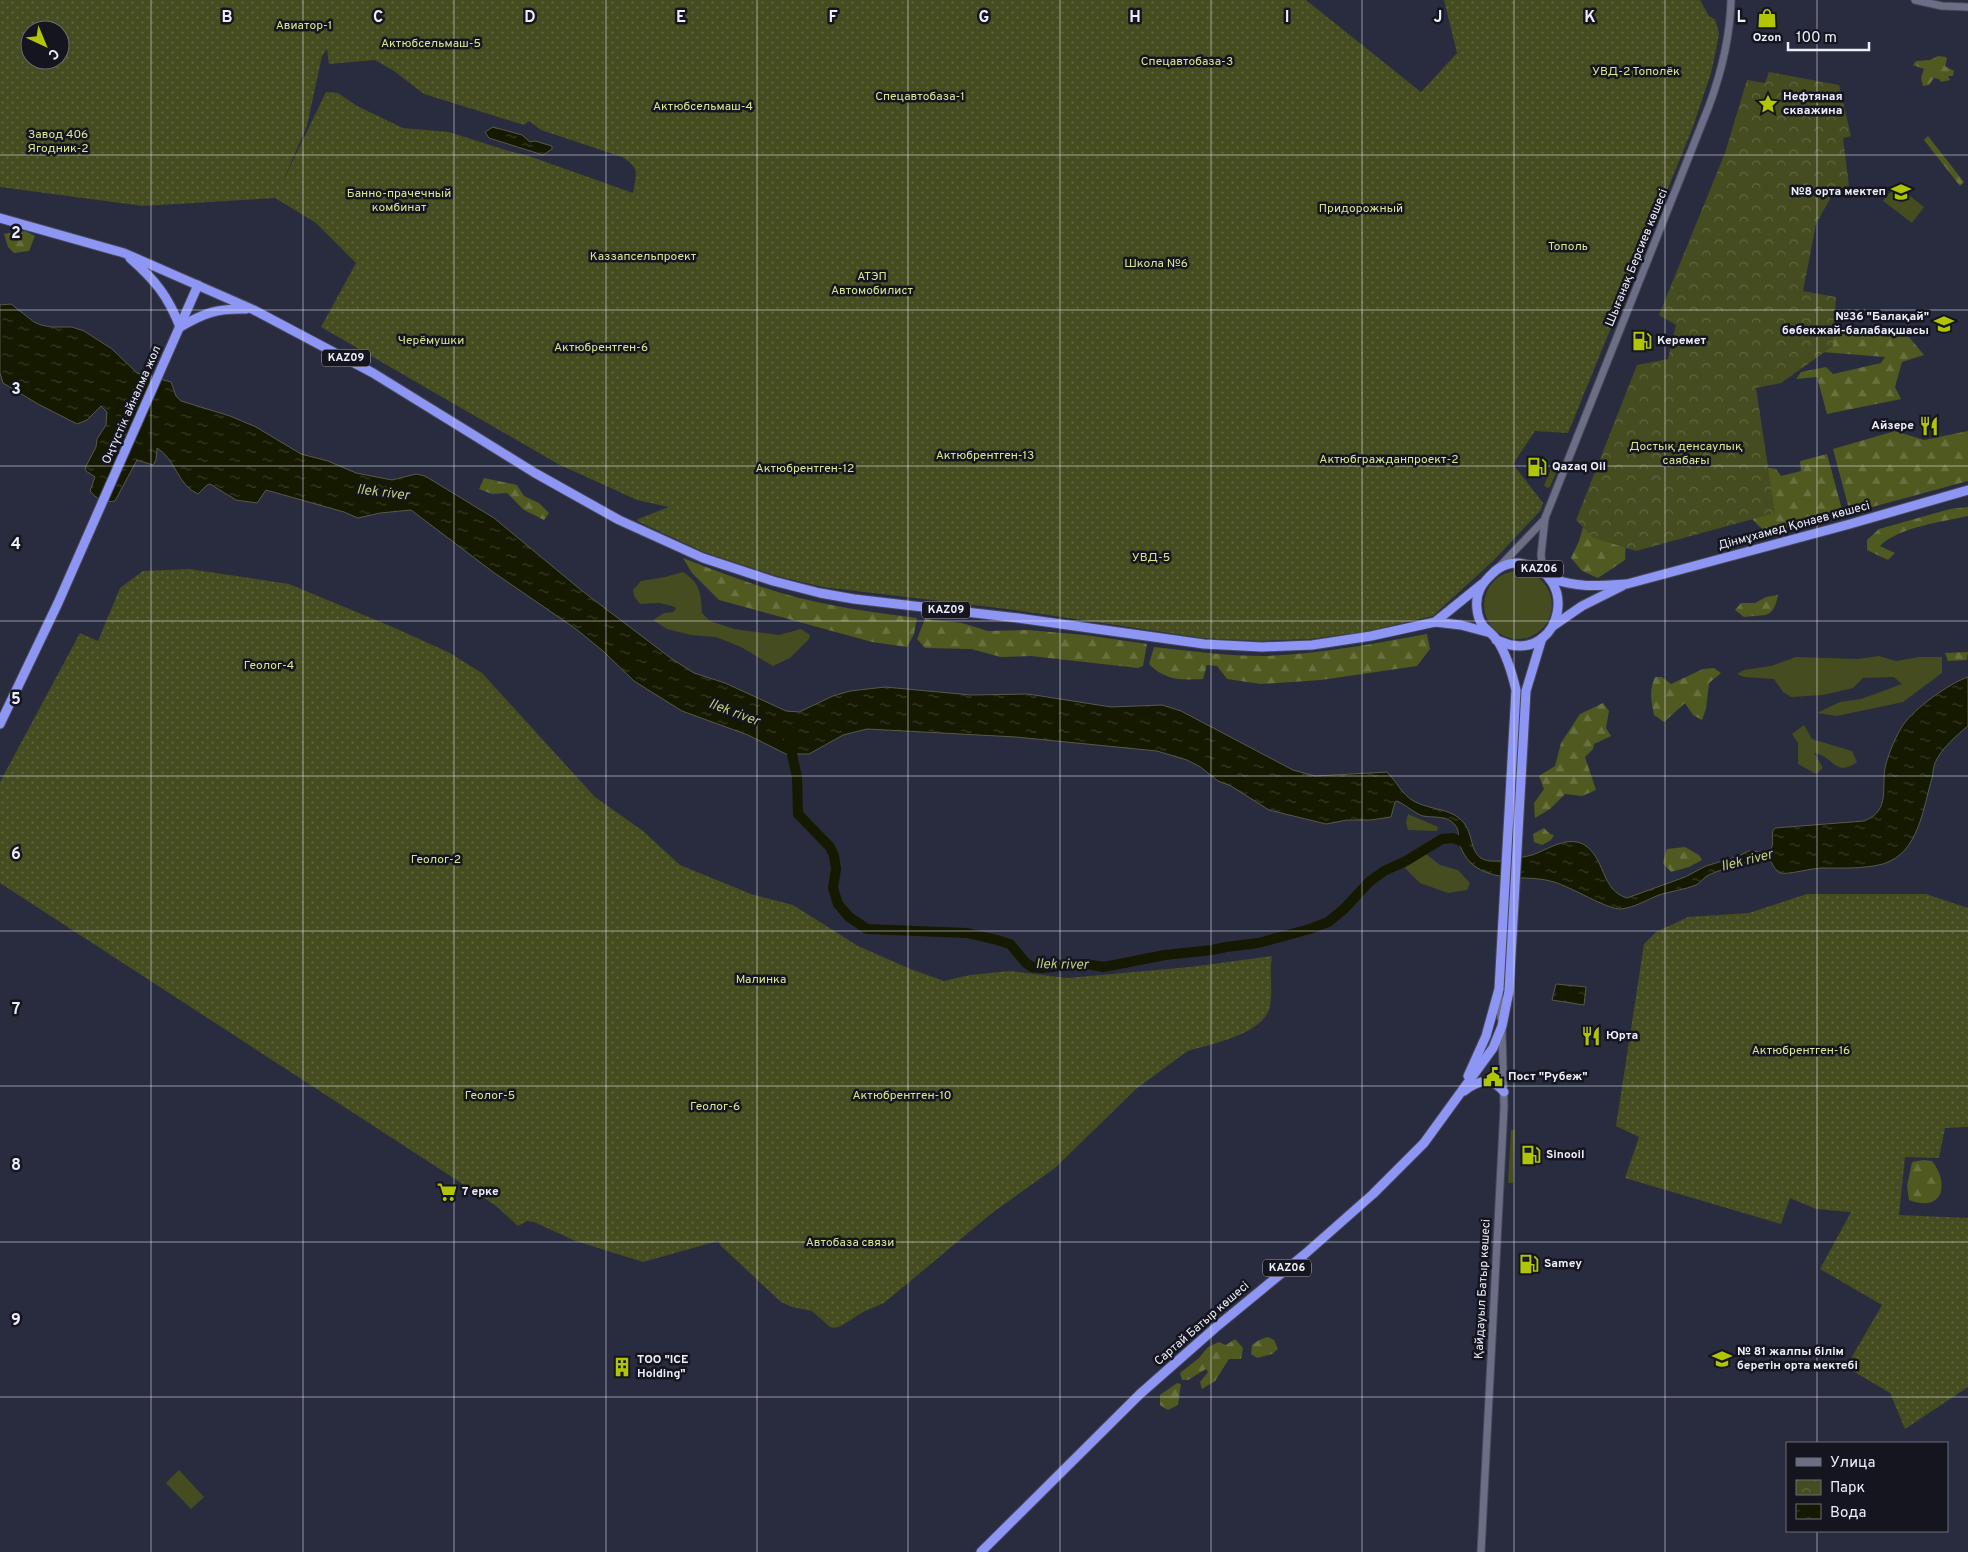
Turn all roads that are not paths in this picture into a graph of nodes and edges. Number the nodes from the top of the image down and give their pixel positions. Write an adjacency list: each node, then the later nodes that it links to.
1 (1731, 0): 10 (main road, Шығанақ Берсиев көшесі)
2 (1915, 0): 3 (main road)
3 (1968, 7)
4 (0, 218): 5 (highway, KAZ09)
5 (124, 253): 6 (highway, KAZ09); 8 (highway)
6 (198, 285): 7 (highway, KAZ09); 8 (highway, Оңтүстік айналма жол)
7 (254, 310): 8 (highway); 16 (highway, KAZ09)
8 (179, 330): 21 (highway, Оңтүстік айналма жол)
9 (1968, 490): 15 (highway, Дінмұхамед Қонаев көшесі / KАZ06)
10 (1545, 518): 11 (main road); 12 (main road)
11 (1498, 568): 12 (highway, KАZ06); 14 (highway, KАZ06)
12 (1543, 571): 13 (highway, KАZ06)
13 (1550, 578): 15 (highway, KАZ06); 17 (highway, KАZ06)
14 (1482, 584): 16 (highway, KAZ09); 18 (highway, KАZ06)
15 (1627, 584): 17 (highway, KАZ06)
16 (1435, 622): 18 (highway, KAZ09)
17 (1553, 626): 19 (highway, KАZ06)
18 (1487, 632): 20 (highway, KАZ06)
19 (1542, 638): 20 (highway); 22 (highway, KАZ06)
20 (1496, 640): 22 (highway, KАZ06)
21 (0, 724)
22 (1517, 759): 23 (highway, KАZ06); 24 (highway, KАZ06)
23 (1498, 989): 24 (main road, Қайдауыл Батыр көшесі); 26 (highway, KАZ06)
24 (1502, 1026): 25 (main road, Қайдауыл Батыр көшесі); 26 (highway, KАZ06)
25 (1504, 1092): 26 (highway); 28 (main road, Қайдауыл Батыр көшесі)
26 (1460, 1094): 27 (highway, Сартай Батыр көшесі / KАZ06)
27 (981, 1552)
28 (1481, 1552)

